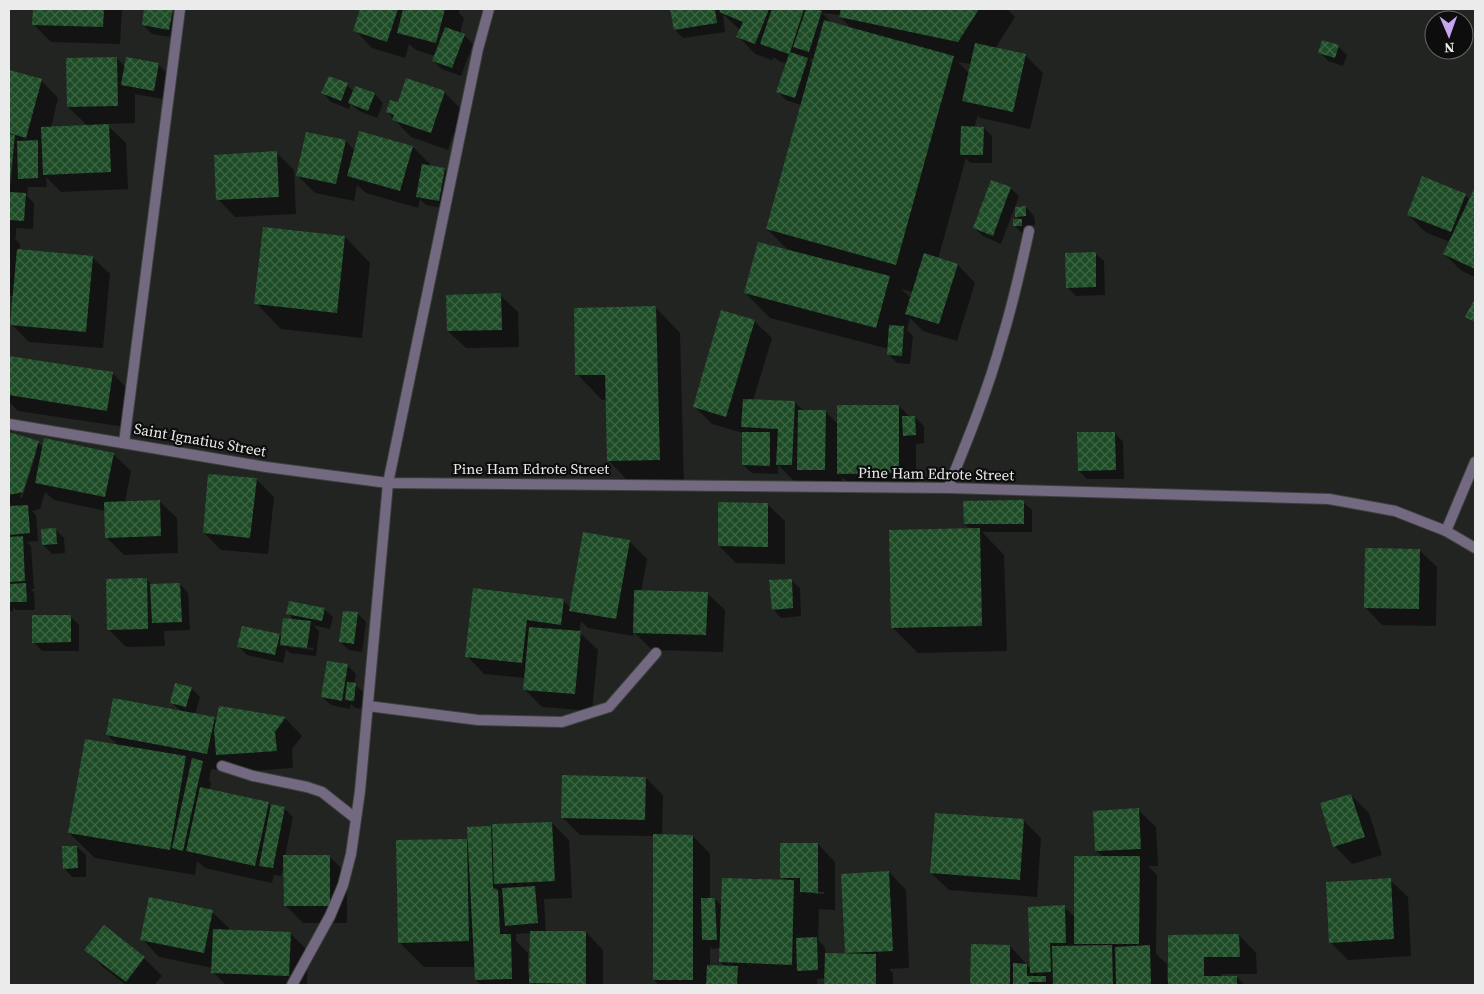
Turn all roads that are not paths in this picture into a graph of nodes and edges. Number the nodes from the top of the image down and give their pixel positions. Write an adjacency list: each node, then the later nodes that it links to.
1 (180, 9): 5 (street)
2 (490, 9): 7 (street)
3 (1029, 231): 8 (street)
4 (9, 424): 5 (street, Saint Ignatius Street)
5 (124, 443): 7 (street, Saint Ignatius Street)
6 (1475, 462): 9 (street)
7 (388, 483): 8 (street, Pine Ham Edrote Street); 12 (street)
8 (948, 488): 9 (street, Pine Ham Edrote Street)
9 (1446, 531): 10 (street, Pine Ham Edrote Street)
10 (1475, 548)
11 (656, 653): 12 (street)
12 (368, 706): 14 (street)
13 (222, 766): 14 (street)
14 (355, 818): 15 (street)
15 (292, 985)

